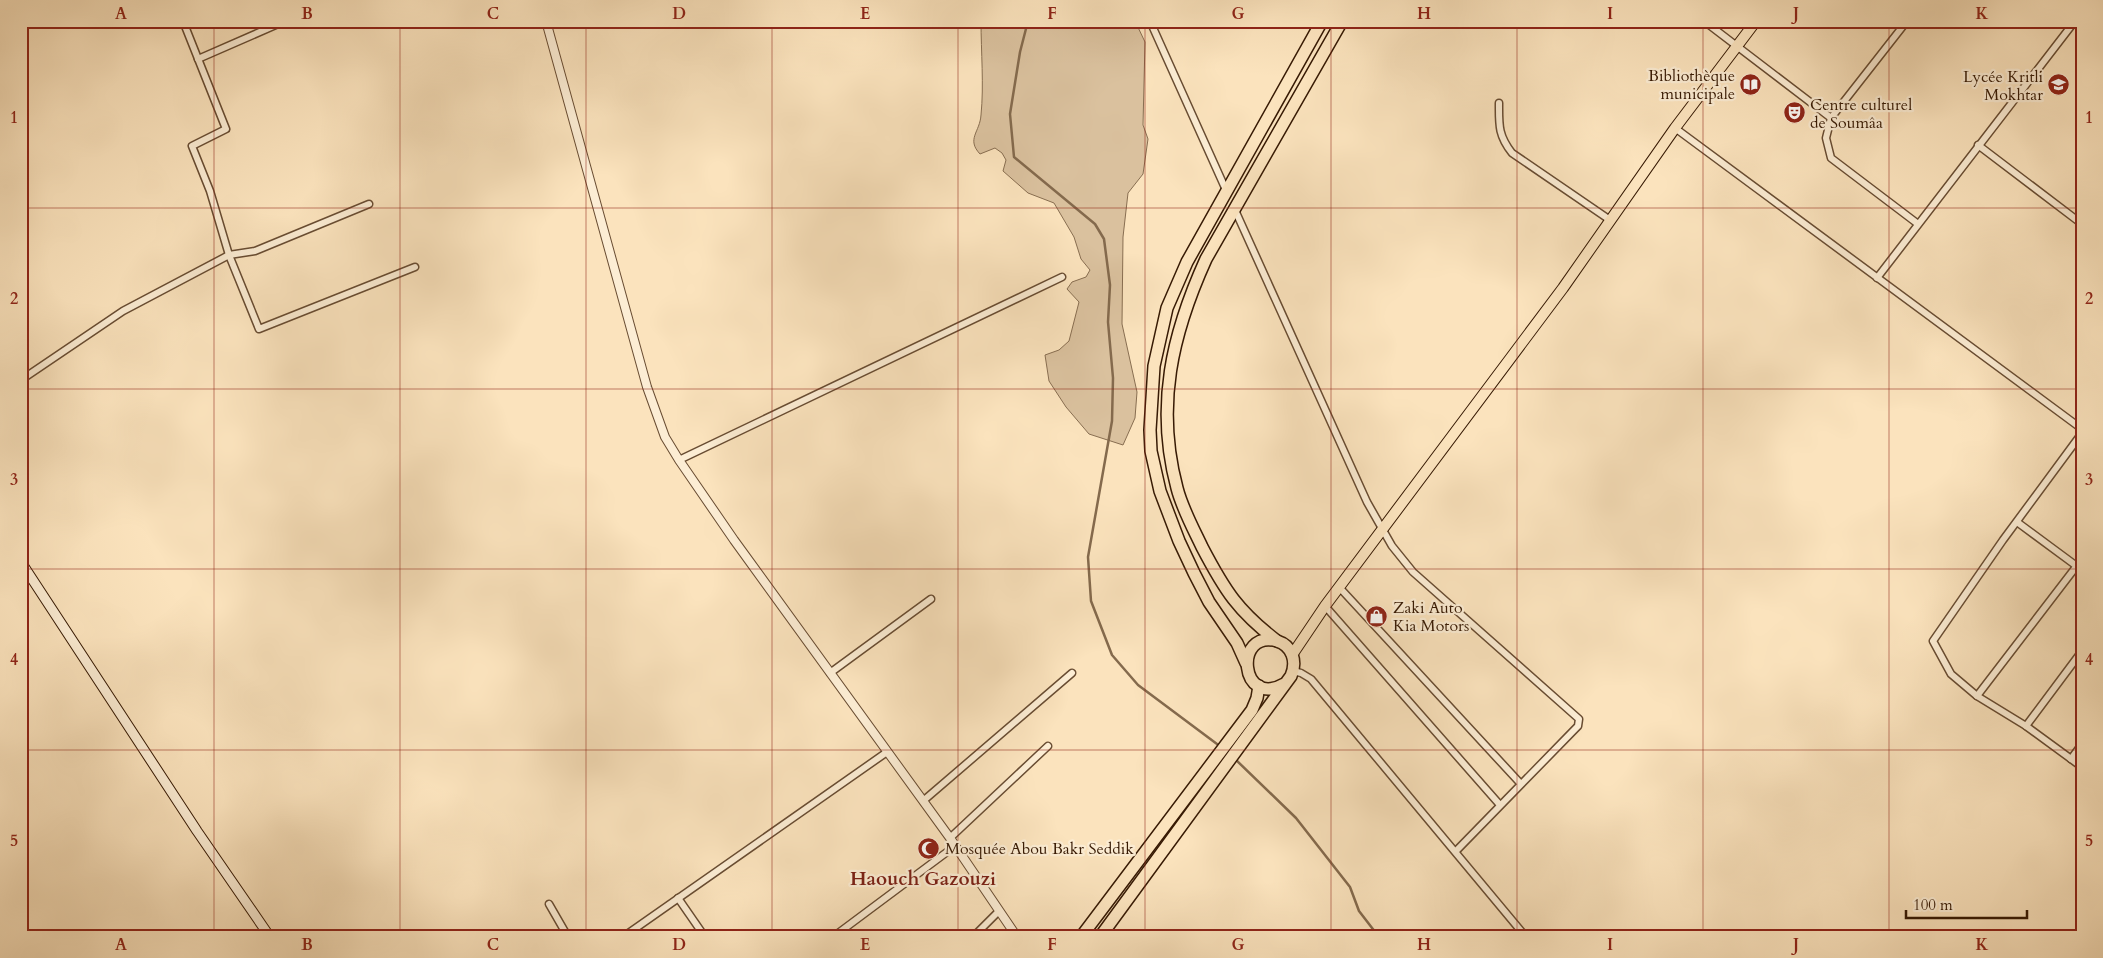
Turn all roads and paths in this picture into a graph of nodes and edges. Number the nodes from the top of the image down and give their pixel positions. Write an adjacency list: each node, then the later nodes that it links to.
1 (183, 21): 12 (street)
2 (285, 21): 12 (street)
3 (546, 21): 30 (street)
4 (1150, 21): 17 (street)
5 (1322, 21): 17 (highway)
6 (1342, 21): 19 (highway)
7 (1704, 21): 11 (street)
8 (1756, 21): 11 (main road)
9 (1907, 21): 14 (street)
10 (2075, 21): 16 (street)
11 (1736, 48): 14 (street); 15 (main road)
12 (198, 59): 23 (street)
13 (1499, 103): 20 (street)
14 (1831, 118): 21 (street)
15 (1675, 128): 20 (main road); 26 (street)
16 (1978, 145): 21 (street); 22 (street)
17 (1226, 190): 42 (highway)
18 (369, 204): 23 (street)
19 (1234, 209): 32 (street); 39 (highway)
20 (1610, 220): 32 (main road)
21 (1918, 224): 26 (street)
22 (2082, 224)
23 (230, 255): 24 (street); 27 (street)
24 (415, 267)
25 (1062, 277): 30 (street)
26 (1877, 278): 28 (street)
27 (21, 380)
28 (2082, 429)
29 (2082, 433): 31 (street)
30 (679, 460): 44 (street)
31 (2016, 522): 35 (street); 48 (street)
32 (1382, 532): 36 (main road); 56 (street)
33 (2082, 559): 35 (street)
34 (21, 562): 65 (main road)
35 (2079, 568): 48 (street)
36 (1340, 587): 38 (main road); 56 (street)
37 (931, 599): 44 (street)
38 (1325, 606): 41 (main road); 58 (street)
39 (1277, 641): 41 (highway); 42 (highway)
40 (2082, 651): 49 (street)
41 (1292, 655): 43 (highway)
42 (1246, 663): 47 (highway)
43 (1293, 671): 46 (highway); 61 (street)
44 (830, 673): 53 (street)
45 (1072, 673): 57 (street)
46 (1284, 684): 47 (highway); 50 (highway)
47 (1259, 686): 50 (highway)
48 (1977, 696): 49 (street)
49 (2026, 726): 54 (street)
50 (1234, 743): 72 (highway); 73 (highway)
51 (2082, 744): 54 (street)
52 (1048, 746): 59 (street)
53 (887, 752): 57 (street); 62 (street)
54 (2071, 759): 55 (street)
55 (2082, 767)
56 (1520, 783): 58 (street)
57 (923, 801): 59 (street)
58 (1500, 805): 61 (street)
59 (950, 838): 60 (street)
60 (955, 846): 64 (street); 69 (street)
61 (1456, 851): 74 (street)
62 (678, 898): 67 (street); 68 (street)
63 (548, 904): 66 (street)
64 (999, 911): 70 (street); 71 (street)
65 (270, 937)
66 (568, 937)
67 (623, 937)
68 (705, 937)
69 (833, 937)
70 (973, 937)
71 (1017, 937)
72 (1081, 937)
73 (1100, 937)
74 (1526, 937)

